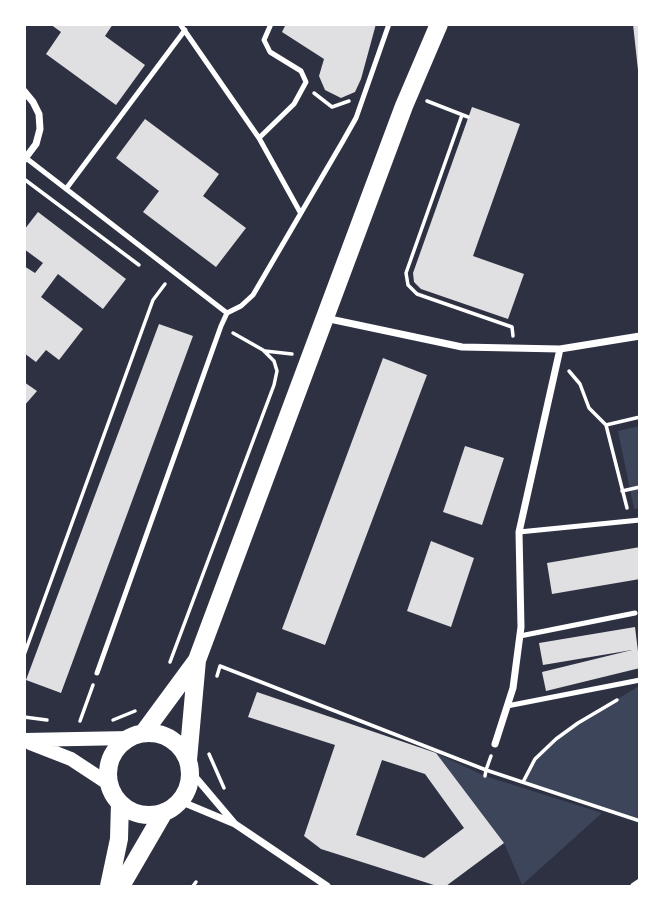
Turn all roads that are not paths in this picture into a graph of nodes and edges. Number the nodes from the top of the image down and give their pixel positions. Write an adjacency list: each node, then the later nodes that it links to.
1 (271, 24): 6 (lane)
2 (389, 24): 9 (lane)
3 (439, 24): 11 (main road)
4 (183, 27): 6 (lane); 8 (lane)
5 (24, 91): 7 (street)
6 (259, 138): 9 (lane)
7 (25, 159): 8 (lane)
8 (66, 189): 10 (lane)
9 (300, 212): 10 (lane)
10 (227, 313): 19 (lane)
11 (324, 317): 13 (street); 18 (main road)
12 (639, 337): 13 (street)
13 (560, 349): 15 (street)
14 (639, 520): 15 (lane)
15 (519, 532): 17 (street)
16 (635, 613): 17 (lane)
17 (520, 636): 21 (street)
18 (197, 660): 22 (main road); 25 (main road)
19 (97, 673)
20 (639, 680): 21 (lane)
21 (507, 706): 24 (street)
22 (137, 734): 23 (main road); 25 (main road); 26 (main road)
23 (24, 740): 26 (main road)
24 (495, 744)
25 (190, 766): 27 (main road); 30 (street)
26 (109, 784): 28 (main road)
27 (180, 801): 29 (main road); 30 (street)
28 (120, 803): 29 (main road); 33 (main road)
29 (164, 812): 34 (main road)
30 (236, 824): 31 (street)
31 (315, 879): 35 (street); 36 (street)
32 (639, 882): 37 (street)
33 (109, 887)
34 (121, 887)
35 (310, 887)
36 (327, 887)
37 (634, 887)

